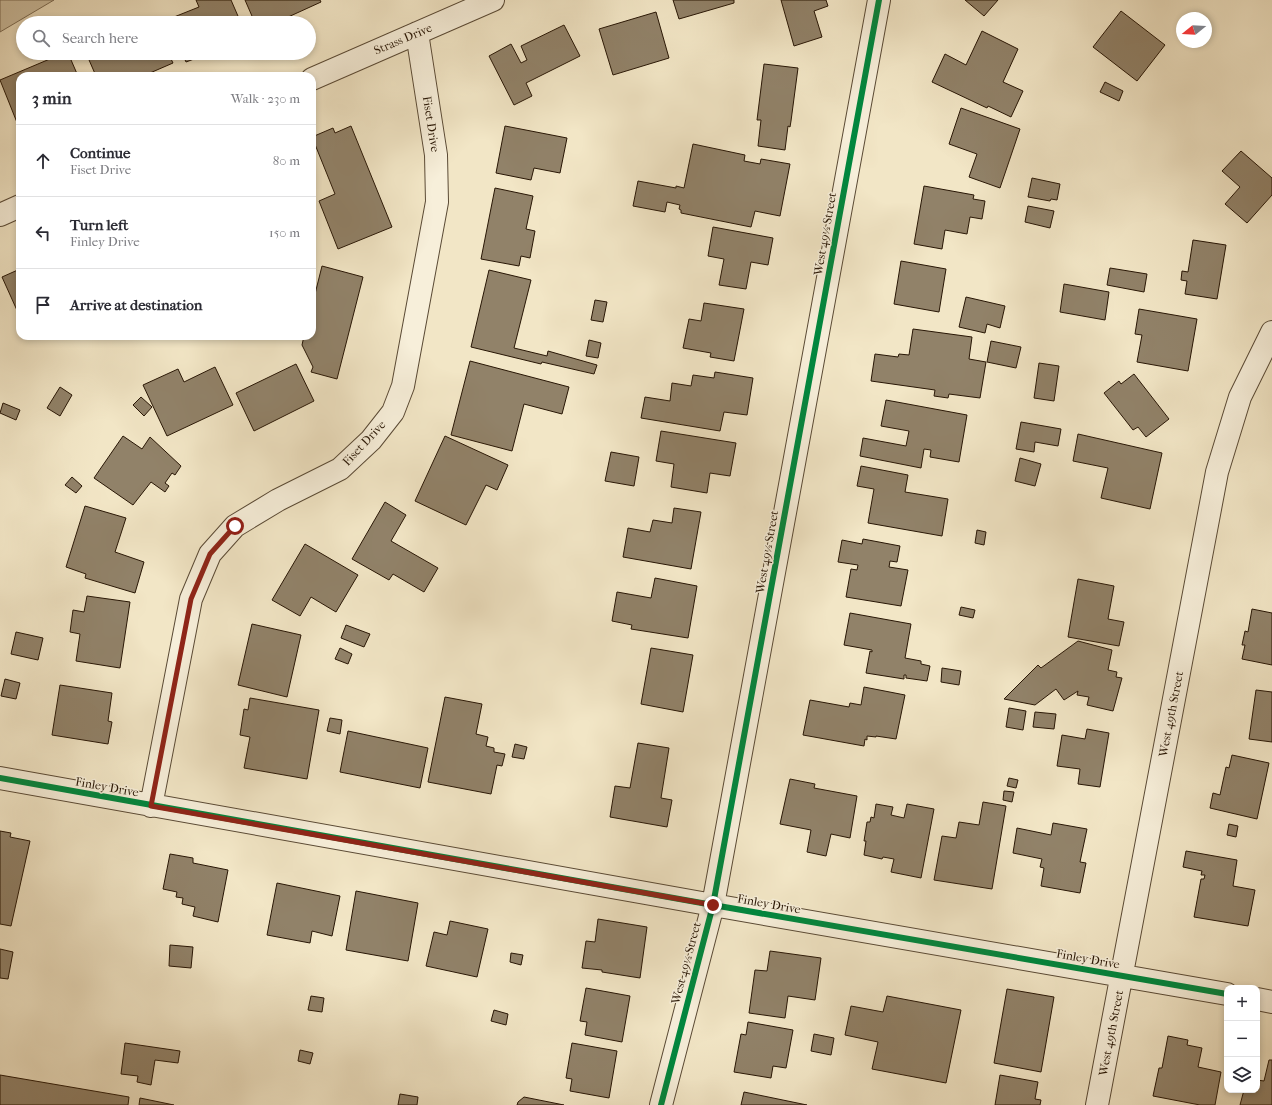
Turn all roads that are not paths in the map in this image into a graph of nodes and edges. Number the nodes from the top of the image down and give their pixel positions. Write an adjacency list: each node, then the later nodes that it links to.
1 (493, 0): 3 (street, Strass Drive)
2 (879, 0): 10 (street, West 49½ Street)
3 (417, 33): 4 (street, Strass Drive); 9 (street, Fiset Drive)
4 (316, 77)
5 (16, 208): 6 (street)
6 (0, 215)
7 (1272, 332): 11 (street, West 49th Street)
8 (0, 778): 9 (street, Finley Drive)
9 (151, 806): 10 (street, Finley Drive)
10 (713, 905): 11 (street, Finley Drive); 15 (street, West 49½ Street)
11 (1122, 976): 12 (street, Finley Drive); 16 (street, West 49th Street)
12 (1224, 993)
13 (1260, 1000): 14 (street)
14 (1272, 1002)
15 (661, 1105)
16 (1097, 1105)

